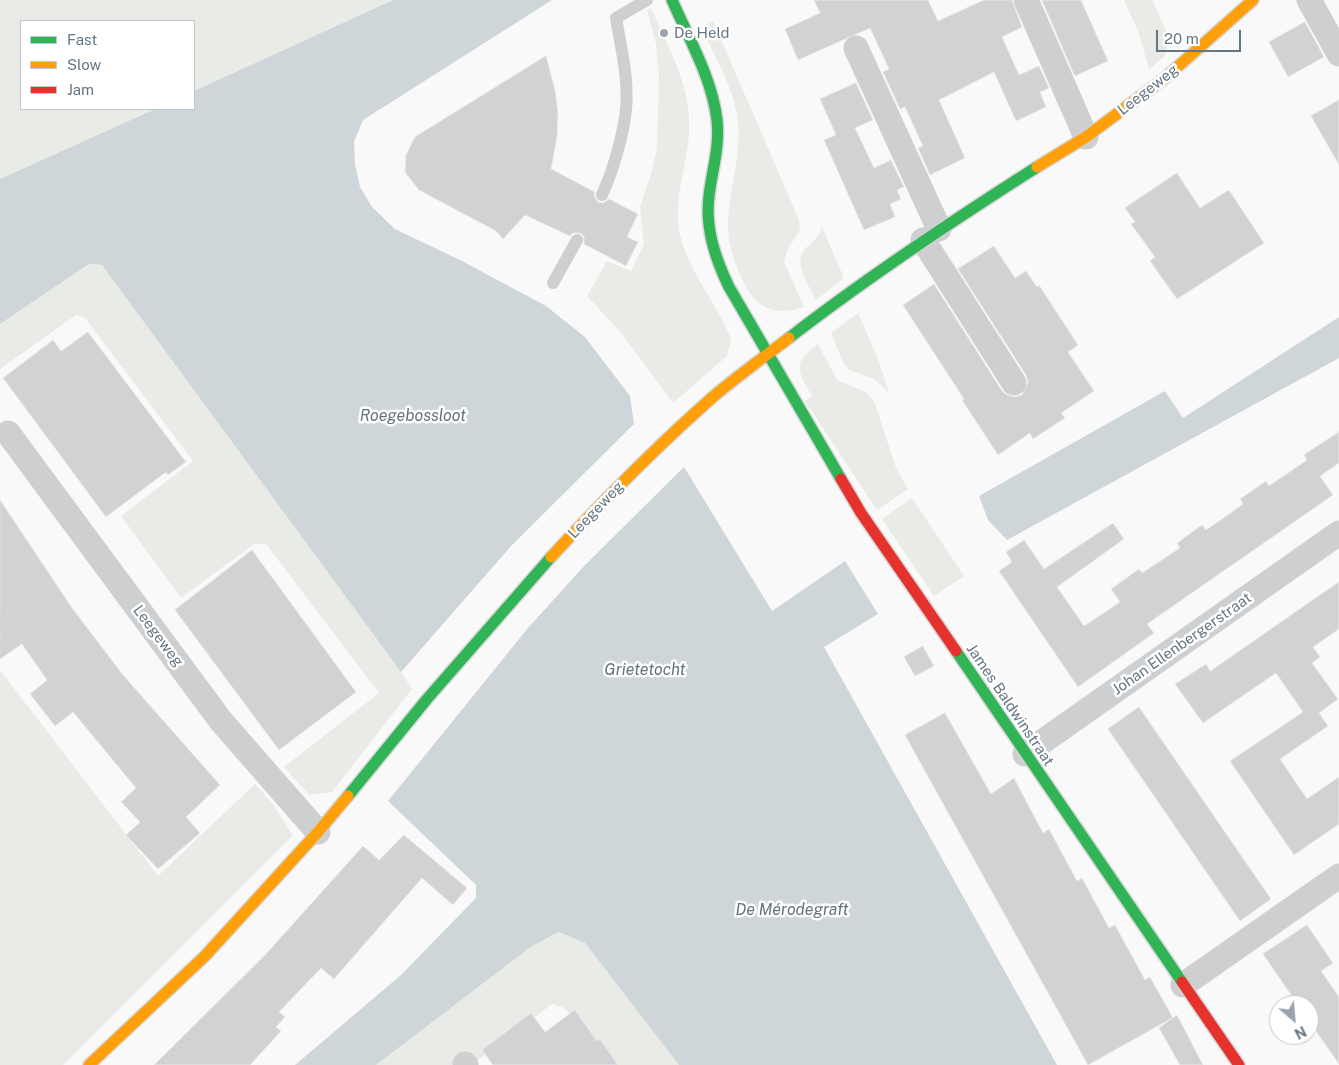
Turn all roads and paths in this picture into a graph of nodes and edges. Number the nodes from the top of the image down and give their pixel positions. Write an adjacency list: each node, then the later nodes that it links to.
1 (647, 0): 9 (lane)
2 (672, 0): 13 (street)
3 (1026, 0): 8 (street)
4 (1253, 0): 8 (street, Leegeweg)
5 (1309, 0): 7 (street)
6 (856, 48): 10 (street)
7 (1339, 54)
8 (1086, 136): 10 (street, Leegeweg)
9 (602, 195)
10 (931, 234): 13 (street, Leegeweg); 14 (street)
11 (577, 240): 12 (lane)
12 (553, 283)
13 (768, 353): 17 (street, James Baldwinstraat); 18 (street, Leegeweg)
14 (1014, 383)
15 (8, 433): 18 (street, Leegeweg)
16 (1339, 533): 17 (street, Johan Ellenbergerstraat)
17 (1025, 754): 20 (street, James Baldwinstraat)
18 (318, 832): 21 (street, Leegeweg)
19 (1339, 876): 20 (street)
20 (1183, 985): 22 (street, James Baldwinstraat)
21 (89, 1065)
22 (1239, 1065)

